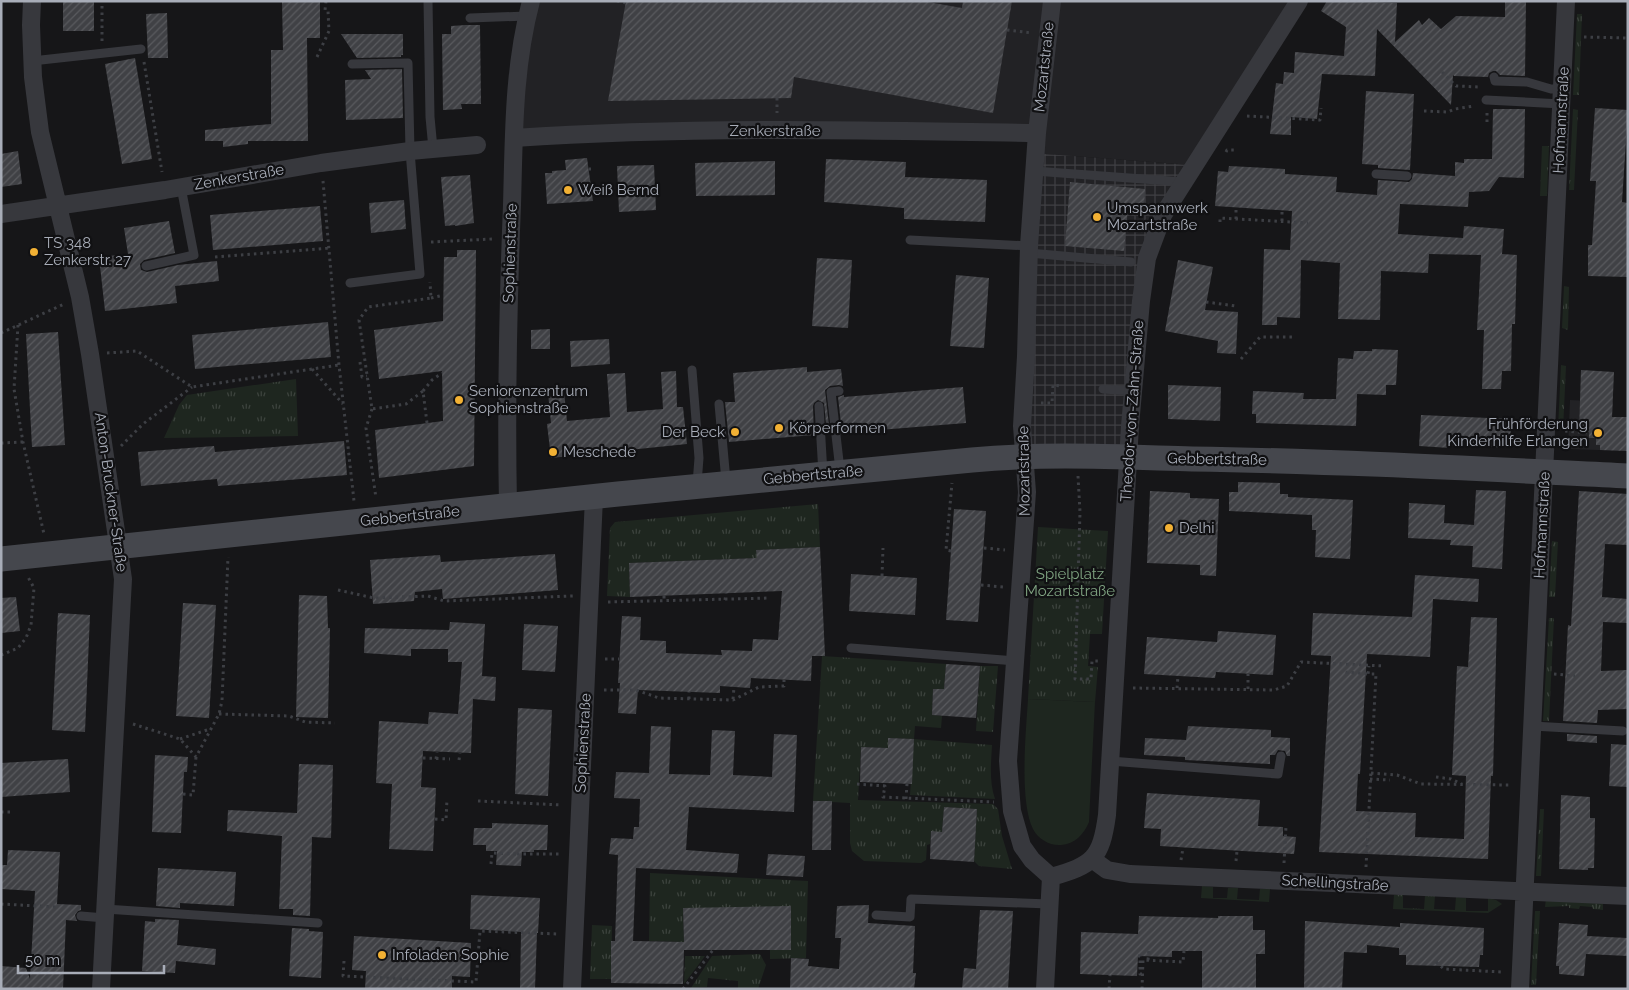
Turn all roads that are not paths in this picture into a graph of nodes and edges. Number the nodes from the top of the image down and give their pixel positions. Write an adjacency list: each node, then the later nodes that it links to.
1 (32, 1): 9 (street, Anton-Bruckner-Straße)
2 (428, 1): 17 (lane)
3 (1052, 1): 14 (street, Mozartstraße)
4 (1299, 1): 22 (street, Theodor-von-Zahn-Straße)
5 (1566, 1): 12 (street, Hofmannstraße)
6 (529, 8): 7 (lane); 15 (street, Sophienstraße)
7 (470, 18)
8 (142, 49): 9 (lane)
9 (32, 61): 24 (street, Anton-Bruckner-Straße)
10 (352, 64): 18 (lane)
11 (1494, 77): 12 (lane)
12 (1562, 97): 13 (lane); 39 (street, Hofmannstraße)
13 (1486, 100)
14 (1037, 133): 15 (street, Zenkerstraße); 19 (street, Mozartstraße)
15 (514, 138): 45 (street, Sophienstraße)
16 (477, 145): 17 (street, Zenkerstraße)
17 (433, 149): 18 (street, Zenkerstraße)
18 (410, 150): 23 (street, Zenkerstraße); 30 (lane)
19 (1034, 171): 22 (lane); 27 (street, Mozartstraße)
20 (1376, 174): 21 (lane)
21 (1407, 176)
22 (1184, 182): 34 (street, Theodor-von-Zahn-Straße)
23 (173, 189): 24 (street, Zenkerstraße); 29 (lane)
24 (58, 206): 25 (street, Zenkerstraße); 46 (street, Anton-Bruckner-Straße)
25 (1, 214)
26 (910, 240): 27 (lane)
27 (1029, 250): 28 (lane); 37 (street, Mozartstraße)
28 (1130, 262)
29 (146, 266)
30 (350, 283)
31 (692, 370): 43 (lane)
32 (1103, 389): 34 (lane)
33 (839, 391): 40 (lane)
34 (1133, 391): 38 (street, Theodor-von-Zahn-Straße)
35 (719, 404): 42 (lane)
36 (819, 406): 40 (lane)
37 (1024, 457): 38 (street, Gebbertstraße); 40 (street, Gebbertstraße); 49 (street, Mozartstraße)
38 (1128, 457): 39 (street, Gebbertstraße); 53 (street, Theodor-von-Zahn-Straße)
39 (1544, 472): 41 (street, Gebbertstraße); 50 (street, Hofmannstraße)
40 (832, 473): 42 (street, Gebbertstraße)
41 (1628, 476)
42 (726, 484): 43 (street, Gebbertstraße)
43 (697, 486): 44 (street, Gebbertstraße)
44 (594, 497): 45 (street, Gebbertstraße); 64 (street, Sophienstraße)
45 (508, 506): 46 (street, Gebbertstraße)
46 (118, 546): 47 (street, Gebbertstraße); 59 (street, Anton-Bruckner-Straße)
47 (9, 558)
48 (851, 648): 49 (lane)
49 (1016, 661): 55 (street, Mozartstraße)
50 (1532, 726): 51 (lane); 56 (street, Hofmannstraße)
51 (1623, 731)
52 (1281, 756): 53 (lane)
53 (1110, 761): 54 (street, Theodor-von-Zahn-Straße)
54 (1092, 859): 55 (street); 56 (street, Schellingstraße)
55 (1051, 877): 58 (street)
56 (1525, 891): 57 (street, Schellingstraße); 66 (street, Hofmannstraße)
57 (1628, 896)
58 (1049, 904): 60 (lane); 65 (street)
59 (105, 914): 61 (lane); 62 (lane); 63 (street, Anton-Bruckner-Straße)
60 (876, 915)
61 (81, 916)
62 (318, 923)
63 (101, 989)
64 (572, 989)
65 (1044, 989)
66 (1520, 989)

